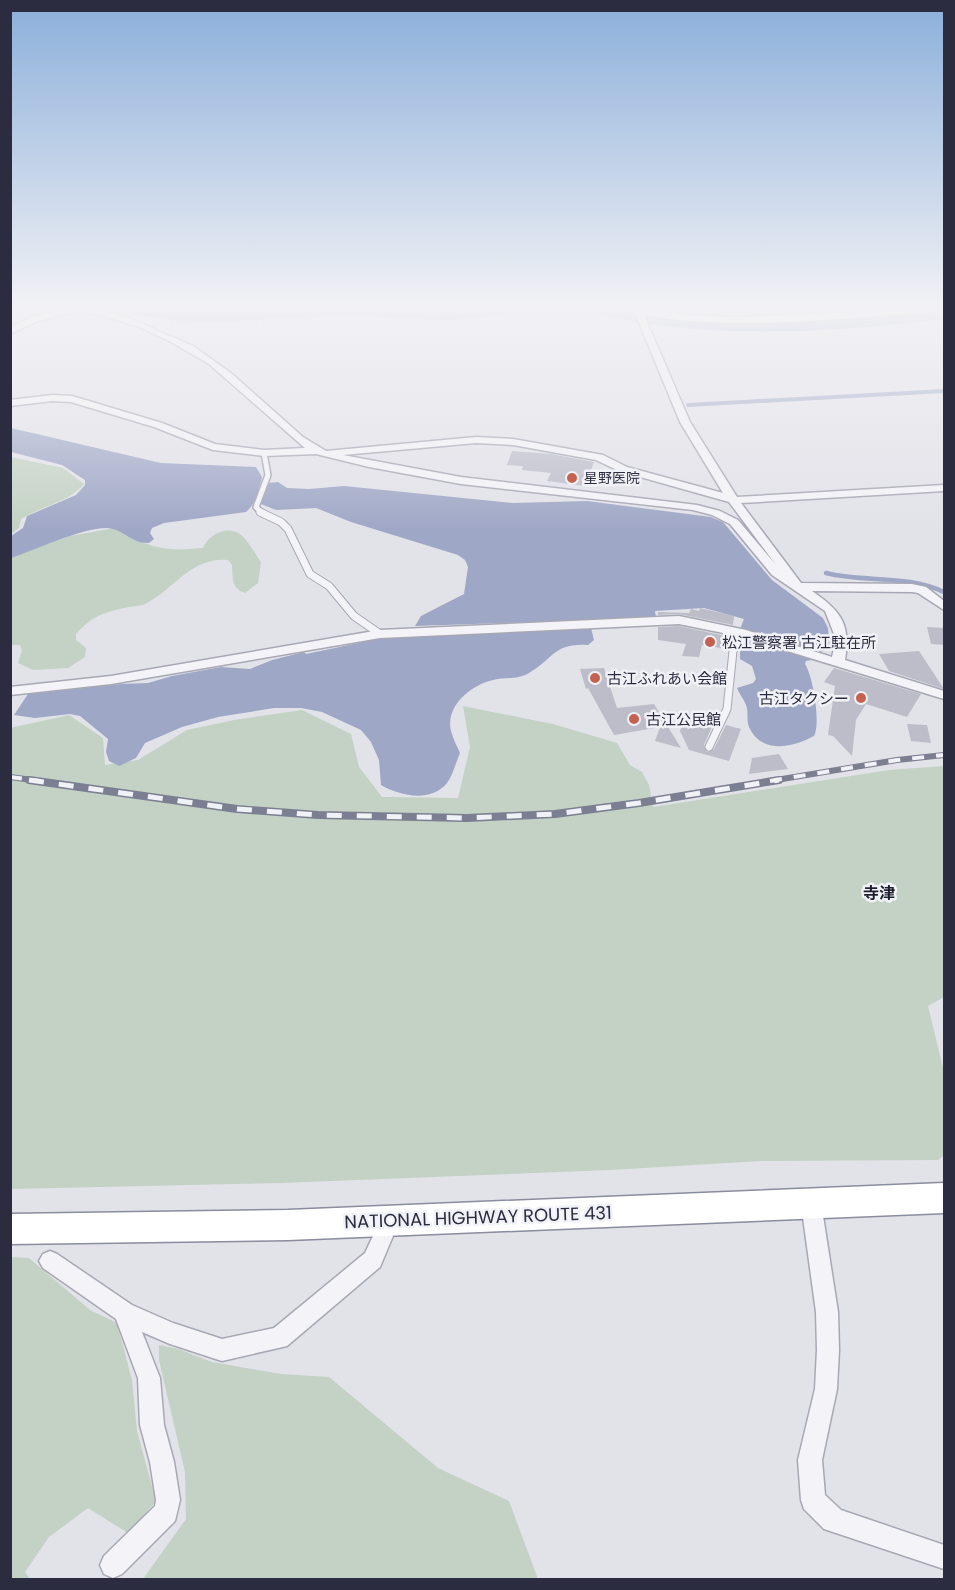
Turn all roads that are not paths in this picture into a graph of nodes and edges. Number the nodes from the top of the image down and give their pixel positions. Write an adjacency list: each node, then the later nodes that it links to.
1 (235, 382): 4 (street)
2 (669, 382): 7 (street)
3 (10, 403): 5 (street)
4 (319, 452): 5 (street); 7 (street); 8 (street)
5 (264, 453): 11 (lane)
6 (945, 488): 7 (street)
7 (735, 500): 8 (street)
8 (800, 587): 9 (street); 12 (street)
9 (945, 606)
10 (741, 633): 11 (street); 12 (street); 15 (lane)
11 (380, 634): 13 (street)
12 (838, 662): 14 (street)
13 (10, 691)
14 (945, 695)
15 (709, 747)
16 (945, 1198): 17 (highway, NATIONAL HIGHWAY ROUTE 431)
17 (811, 1203): 18 (highway, NATIONAL HIGHWAY ROUTE 431); 22 (street)
18 (383, 1221): 19 (highway, NATIONAL HIGHWAY ROUTE 431); 21 (street)
19 (10, 1229)
20 (50, 1261): 21 (street)
21 (124, 1312): 23 (street)
22 (945, 1557)
23 (113, 1565)

